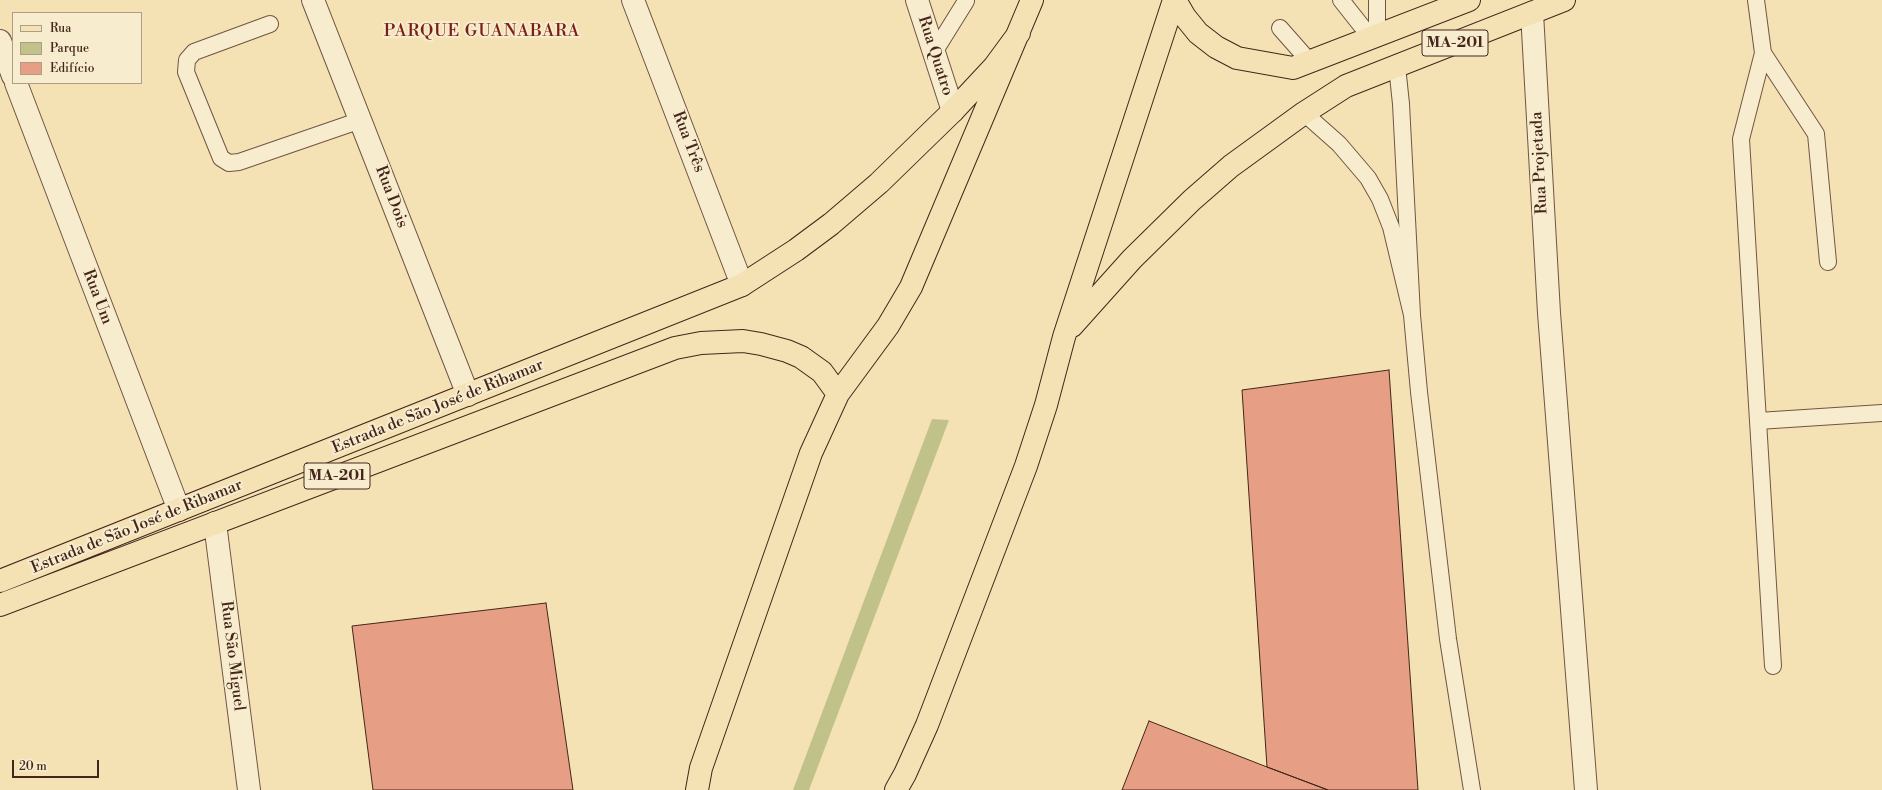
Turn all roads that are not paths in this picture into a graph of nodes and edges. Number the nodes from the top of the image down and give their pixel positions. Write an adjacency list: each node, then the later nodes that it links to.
1 (313, 0): 26 (street, Rua Dois)
2 (633, 0): 28 (street, Rua Três)
3 (917, 0): 19 (street, Rua Quatro)
4 (1032, 0): 15 (main road)
5 (1174, 0): 20 (main road); 30 (main road)
6 (1340, 0): 16 (lane)
7 (1377, 0): 16 (lane)
8 (1469, 0): 16 (main road, MA-201)
9 (1564, 0): 12 (main road, MA-201)
10 (1756, 0): 18 (lane)
11 (966, 1): 19 (lane)
12 (1532, 13): 21 (main road, MA-201); 46 (street, Rua Projetada)
13 (270, 24): 26 (lane)
14 (1280, 28): 20 (lane)
15 (1019, 34): 24 (main road, Estrada de São José de Ribamar); 31 (main road)
16 (1374, 37): 20 (main road, MA-201)
17 (0, 41): 22 (street)
18 (1763, 53): 27 (lane); 34 (lane)
19 (933, 54): 24 (street, Rua Quatro)
20 (1302, 65)
21 (1397, 66): 25 (main road, MA-201); 29 (lane)
22 (12, 73)
23 (16, 84): 35 (street, Rua Um)
24 (953, 111): 28 (main road, Estrada de São José de Ribamar)
25 (1304, 113): 29 (lane); 30 (main road)
26 (361, 120): 32 (street, Rua Dois)
27 (1828, 262)
28 (742, 285): 32 (main road, Estrada de São José de Ribamar / MA-201)
29 (1412, 315): 45 (lane)
30 (1064, 337): 44 (main road)
31 (838, 394): 36 (main road, Estrada de São José de Ribamar / MA-201); 43 (main road)
32 (468, 395): 35 (main road, Estrada de São José de Ribamar / MA-201)
33 (1882, 413): 34 (lane)
34 (1758, 421): 41 (lane)
35 (179, 510): 37 (main road, Estrada de São José de Ribamar / MA-201)
36 (215, 523): 40 (main road, Estrada de São José de Ribamar / MA-201); 42 (street, Rua São Miguel)
37 (109, 538): 38 (main road, Estrada de São José de Ribamar / MA-201); 39 (main road)
38 (0, 581)
39 (0, 590)
40 (0, 605)
41 (1773, 666)
42 (249, 790)
43 (697, 790)
44 (896, 790)
45 (1472, 790)
46 (1586, 790)

